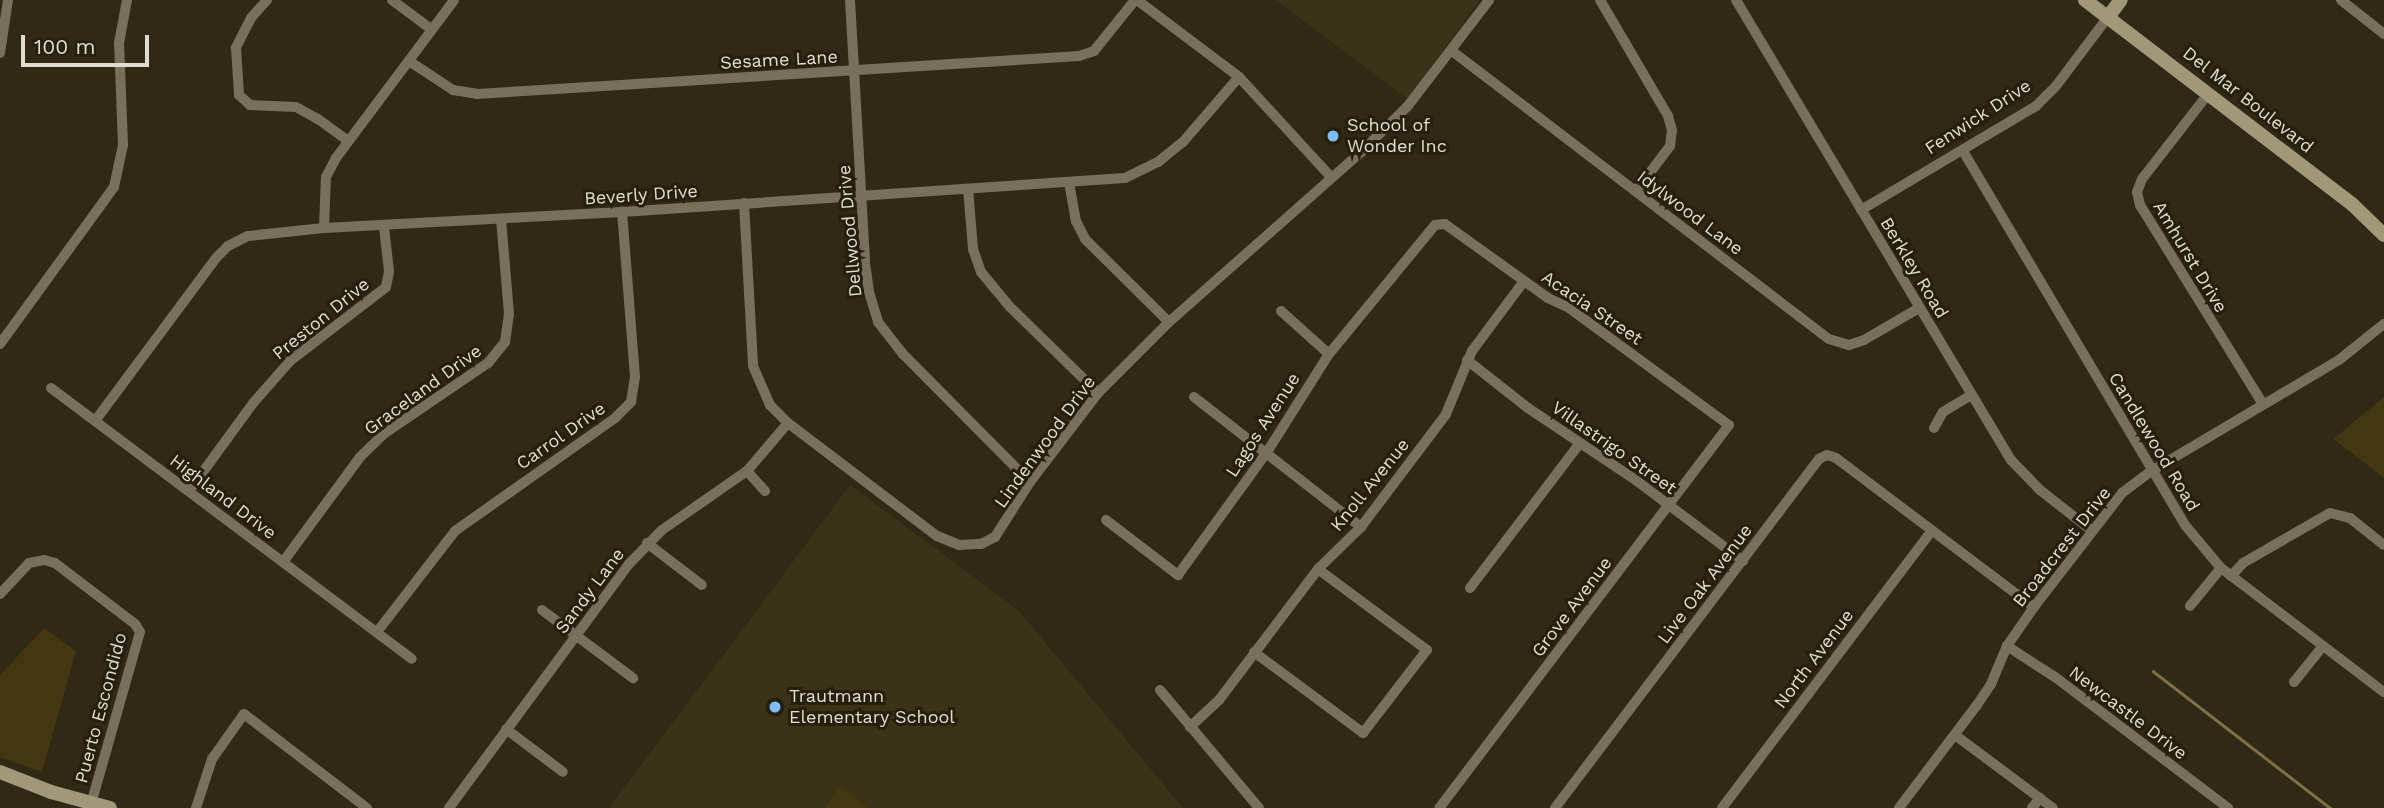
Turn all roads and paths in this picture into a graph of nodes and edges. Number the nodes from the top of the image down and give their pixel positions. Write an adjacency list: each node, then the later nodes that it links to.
1 (8, 0): 18 (street)
2 (127, 0): 43 (street)
3 (267, 0): 23 (street)
4 (393, 0): 15 (street)
5 (454, 0): 15 (street)
6 (850, 0): 20 (street, Dellwood Drive)
7 (1136, 0): 20 (street, Sesame Lane); 21 (street)
8 (1489, 0): 17 (street, Lindenwood Drive)
9 (1600, 0): 28 (street)
10 (1736, 0): 31 (street, Berkley Road)
11 (2085, 0): 14 (main road, Del Mar Boulevard)
12 (2121, 0): 14 (main road, Fenwick Drive)
13 (2341, 0): 16 (street)
14 (2108, 17): 22 (main road, Del Mar Boulevard); 24 (street, Fenwick Drive)
15 (431, 29): 19 (street)
16 (2384, 34)
17 (1452, 51): 25 (street, Lindenwood Drive); 28 (street, Idylwood Lane)
18 (0, 53)
19 (410, 61): 20 (street, Sesame Lane); 23 (street)
20 (855, 71): 29 (street, Dellwood Drive)
21 (1239, 77): 25 (street); 26 (street, Beverly Drive)
22 (2208, 94): 37 (main road, Del Mar Boulevard); 50 (street, Amhurst Drive)
23 (348, 141): 36 (street)
24 (1963, 151): 31 (street, Fenwick Drive); 57 (street, Candlewood Road)
25 (1331, 177): 41 (street, Lindenwood Drive)
26 (1069, 183): 27 (street, Beverly Drive); 41 (street)
27 (968, 189): 29 (street, Beverly Drive); 47 (street)
28 (1636, 191): 39 (street, Idylwood Lane)
29 (861, 196): 30 (street, Beverly Drive); 59 (street, Dellwood Drive)
30 (744, 203): 32 (street, Beverly Drive); 52 (street, Lindenwood Drive)
31 (1861, 210): 39 (street, Berkley Road)
32 (622, 212): 33 (street, Beverly Drive); 80 (street, Carrol Drive)
33 (501, 219): 35 (street, Beverly Drive); 70 (street, Graceland Drive)
34 (1435, 225): 38 (street, Acacia Street); 44 (street, Lagos Avenue)
35 (384, 227): 36 (street, Beverly Drive); 60 (street, Preston Drive)
36 (324, 228): 51 (street, Beverly Drive)
37 (2384, 235)
38 (1524, 281): 45 (street, Knoll Avenue); 53 (street, Acacia Street)
39 (1919, 308): 48 (street, Berkley Road)
40 (1281, 312): 44 (street)
41 (1169, 322): 47 (street, Lindenwood Drive)
42 (2384, 324): 50 (street, Broadcrest Drive)
43 (0, 344)
44 (1329, 354): 56 (street, Lagos Avenue)
45 (1467, 360): 55 (street, Villastrigo Street); 64 (street, Knoll Avenue)
46 (51, 388): 51 (street, Highland Drive)
47 (1098, 393): 59 (street, Lindenwood Drive)
48 (1971, 395): 54 (street); 66 (street, Berkley Road)
49 (1194, 397): 56 (street)
50 (2263, 404): 57 (street, Broadcrest Drive)
51 (95, 421): 60 (street, Highland Drive)
52 (788, 423): 58 (street, Sandy Lane); 59 (street, Lindenwood Drive)
53 (1729, 425): 62 (street, Grove Avenue)
54 (1934, 428)
55 (1580, 443): 62 (street, Villastrigo Street); 75 (street)
56 (1267, 452): 63 (street, Lagos Avenue); 64 (street)
57 (2152, 470): 66 (street, Broadcrest Drive); 71 (street, Candlewood Road)
58 (747, 471): 61 (street); 67 (street, Sandy Lane)
59 (1030, 482)
60 (189, 491): 70 (street, Highland Drive)
61 (765, 491)
62 (1669, 505): 69 (street, Villastrigo Street); 102 (street, Grove Avenue)
63 (1106, 520)
64 (1360, 527): 72 (street, Knoll Avenue)
65 (1932, 530): 69 (street, Live Oak Avenue); 78 (street); 104 (street, North Avenue)
66 (2091, 530): 78 (street, Broadcrest Drive)
67 (647, 543): 74 (street); 81 (street, Sandy Lane)
68 (2384, 545): 73 (street)
69 (1742, 561): 103 (street, Live Oak Avenue)
70 (284, 562): 80 (street, Highland Drive)
71 (2221, 568): 73 (street, Candlewood Road); 77 (street)
72 (1318, 569): 84 (street, Knoll Avenue); 84 (street)
73 (2231, 576): 83 (street, Candlewood Road)
74 (702, 585)
75 (1470, 588)
76 (0, 594): 96 (street, Puerto Escondido)
77 (2190, 606)
78 (2034, 607): 82 (street, Broadcrest Drive)
79 (542, 610): 81 (street)
80 (377, 632): 85 (street, Highland Drive)
81 (576, 636): 86 (street); 91 (street, Sandy Lane)
82 (2007, 646): 92 (street, Broadcrest Drive); 108 (street, Newcastle Drive)
83 (2323, 646): 87 (street); 89 (street, Candlewood Road)
84 (1254, 652): 90 (street, Knoll Avenue)
85 (412, 659)
86 (633, 678)
87 (2294, 682)
88 (1160, 690): 90 (street)
89 (2384, 692)
90 (1190, 727): 101 (street)
91 (506, 729): 94 (street); 100 (street, Sandy Lane)
92 (1955, 734): 95 (street); 105 (street, Broadcrest Drive)
93 (0, 772): 96 (main road)
94 (563, 772)
95 (2040, 798): 106 (street); 107 (street)
96 (91, 806): 97 (main road)
97 (110, 808)
98 (196, 808): 99 (street)
99 (367, 808)
100 (449, 808)
101 (1259, 808)
102 (1439, 808)
103 (1555, 808)
104 (1722, 808)
105 (1899, 808)
106 (2032, 808)
107 (2053, 808)
108 (2228, 808)

